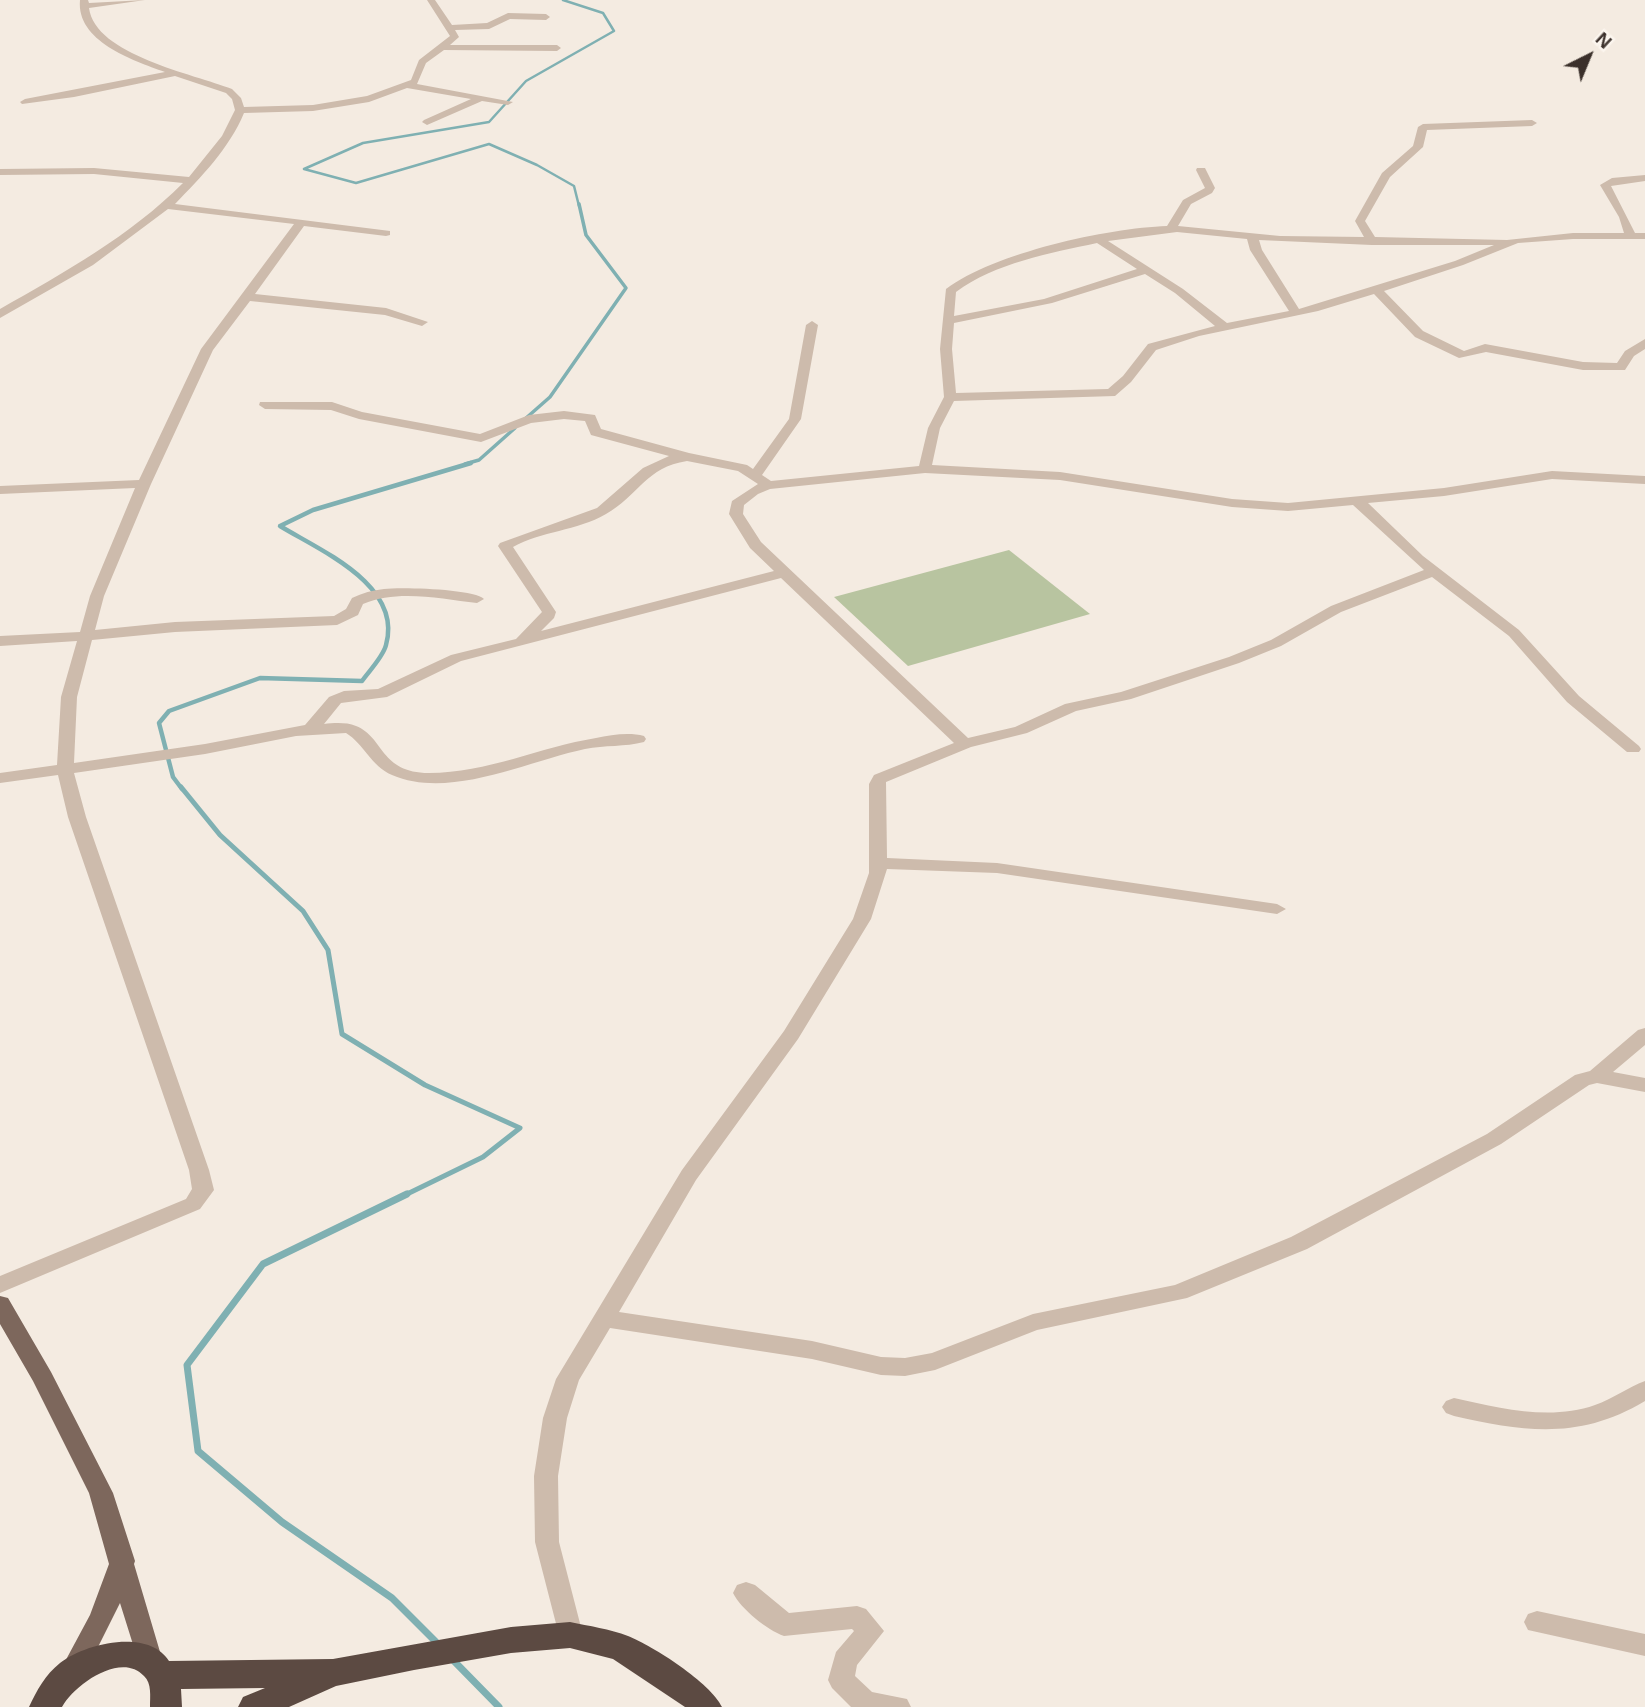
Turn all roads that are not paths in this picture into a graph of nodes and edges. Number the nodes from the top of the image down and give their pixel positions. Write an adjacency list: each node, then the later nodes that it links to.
1 (141, 0): 3 (street)
2 (430, 0): 5 (street)
3 (84, 3): 8 (street)
4 (546, 17): 5 (street)
5 (451, 28): 6 (street)
6 (441, 47): 7 (street); 9 (street)
7 (556, 48)
8 (174, 73): 11 (street); 13 (street)
9 (409, 86): 10 (street); 13 (street)
10 (478, 99): 12 (street); 14 (street)
11 (25, 102)
12 (508, 103)
13 (240, 110): 19 (street)
14 (427, 122)
15 (1532, 123): 28 (street)
16 (1200, 170): 22 (street)
17 (0, 172): 19 (street)
18 (1645, 178): 24 (street)
19 (194, 181): 20 (street)
20 (168, 206): 21 (street); 34 (street)
21 (301, 222): 23 (street); 32 (street)
22 (1170, 229): 26 (street); 27 (street)
23 (386, 233)
24 (1631, 236): 25 (street); 29 (street)
25 (1645, 236)
26 (1252, 237): 28 (street); 33 (street)
27 (1101, 241): 30 (street); 35 (street)
28 (1372, 242): 29 (street)
29 (1507, 242): 31 (street)
30 (1146, 270): 35 (street); 38 (street)
31 (1376, 289): 33 (street); 39 (street)
32 (246, 298): 36 (street); 46 (street)
33 (1296, 313): 38 (street)
34 (0, 314)
35 (948, 320): 40 (street)
36 (422, 321)
37 (812, 325): 44 (street)
38 (1224, 327): 40 (street)
39 (1645, 342)
40 (950, 397): 43 (street)
41 (265, 405): 42 (street)
42 (687, 457): 44 (street); 53 (street)
43 (925, 469): 44 (street); 48 (street)
44 (762, 480): 50 (street)
45 (1645, 480): 48 (street)
46 (144, 484): 47 (street); 52 (street)
47 (0, 490)
48 (1358, 502): 49 (street)
49 (1433, 572): 57 (street); 58 (street)
50 (783, 573): 53 (street); 57 (street)
51 (477, 599): 52 (street)
52 (86, 636): 54 (street); 59 (street)
53 (525, 640): 55 (street)
54 (0, 641)
55 (309, 731): 56 (street); 59 (street)
56 (638, 739)
57 (965, 744): 61 (street)
58 (1633, 749)
59 (65, 768): 60 (street); 66 (street)
60 (0, 778)
61 (879, 863): 62 (street); 68 (street)
62 (1277, 909)
63 (1645, 1034): 64 (street)
64 (1597, 1076): 65 (street); 68 (street)
65 (1645, 1085)
66 (0, 1285)
67 (0, 1304): 71 (main road)
68 (603, 1318): 74 (street)
69 (1645, 1390): 70 (street)
70 (1454, 1407)
71 (123, 1561): 76 (main road); 77 (main road)
72 (746, 1593): 83 (street)
73 (1536, 1622): 75 (street)
74 (570, 1635): 78 (highway); 82 (highway)
75 (1645, 1645)
76 (156, 1668): 77 (highway); 78 (highway); 80 (highway)
77 (74, 1669): 79 (highway)
78 (333, 1673): 81 (highway)
79 (45, 1707)
80 (166, 1707)
81 (254, 1707)
82 (706, 1707)
83 (898, 1707)

